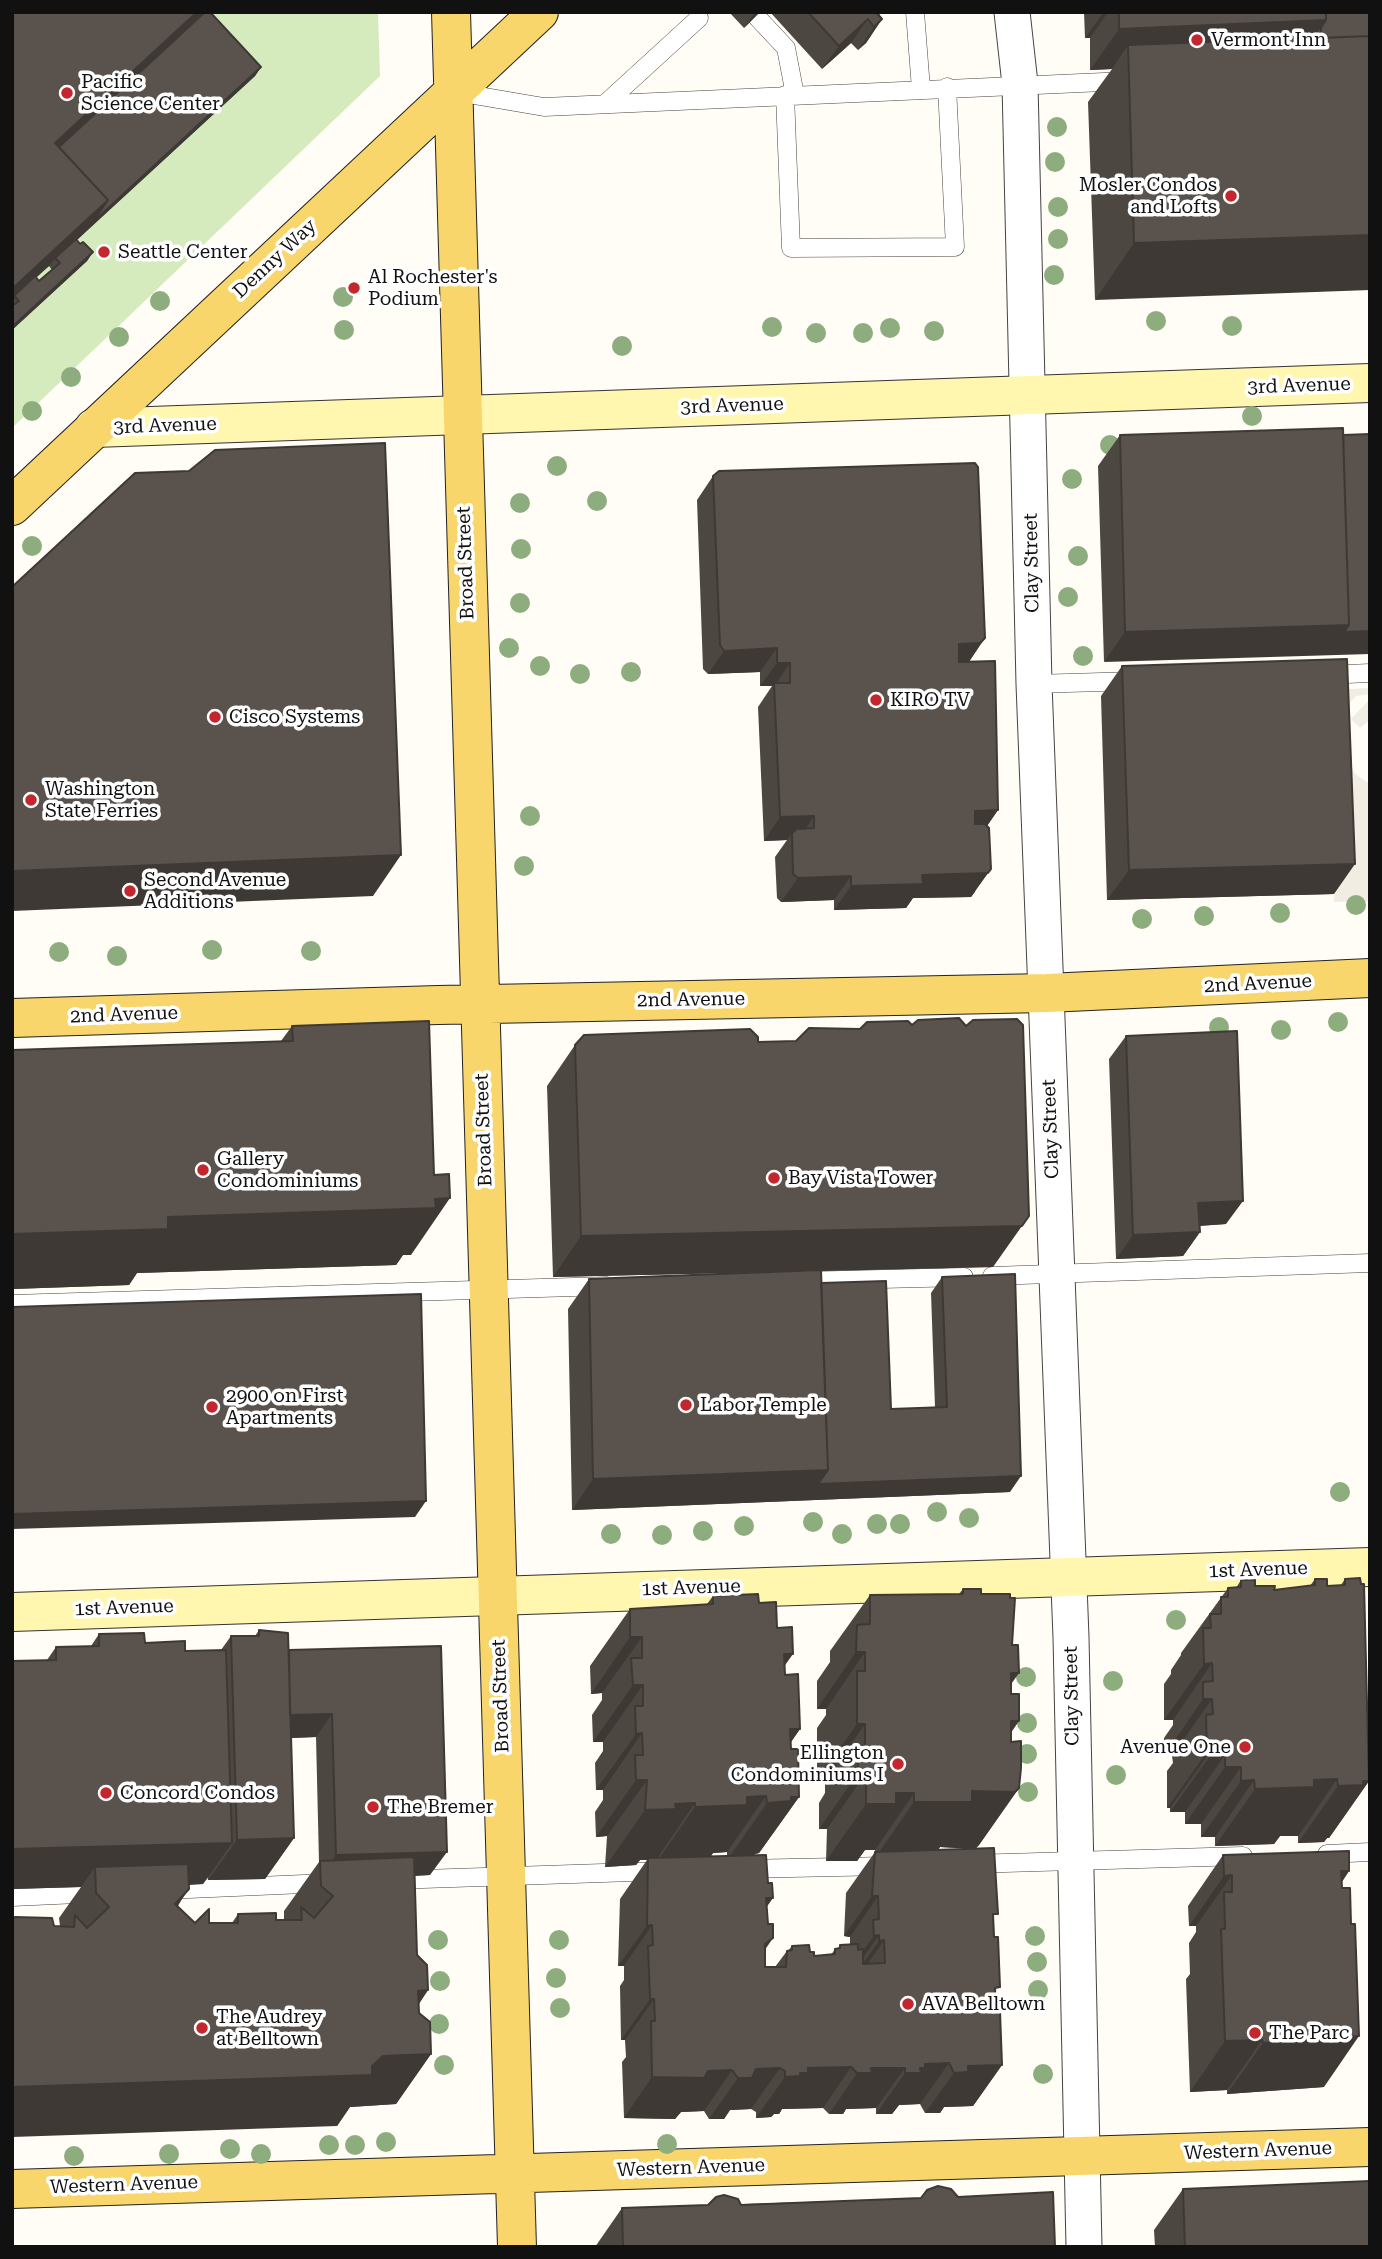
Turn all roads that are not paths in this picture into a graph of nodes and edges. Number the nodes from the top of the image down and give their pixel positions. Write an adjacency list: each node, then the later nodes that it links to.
1 (451, 12): 11 (main road, Broad Street)
2 (539, 12): 11 (main road, Denny Way)
3 (915, 12): 10 (lane)
4 (1012, 12): 8 (street, Clay Street)
5 (756, 16): 12 (lane)
6 (699, 18): 13 (lane)
7 (1139, 80): 8 (lane)
8 (1020, 84): 9 (lane); 15 (street, Clay Street)
9 (947, 87): 10 (lane); 12 (lane)
10 (921, 89): 12 (lane)
11 (452, 92): 13 (lane); 16 (main road, Broad Street); 17 (main road, Denny Way)
12 (790, 95): 13 (lane)
13 (605, 104)
14 (1370, 383): 15 (main road, 3rd Avenue)
15 (1028, 397): 16 (main road, 3rd Avenue); 22 (street, Clay Street)
16 (462, 415): 17 (main road, 3rd Avenue); 25 (main road, Broad Street)
17 (94, 428): 18 (main road, Denny Way)
18 (12, 506)
19 (1370, 673): 20 (lane)
20 (1300, 676)
21 (1147, 680): 22 (lane)
22 (1034, 684): 24 (street, Clay Street)
23 (1370, 978): 24 (main road, 2nd Avenue)
24 (1047, 993): 25 (main road, 2nd Avenue); 28 (street, Clay Street)
25 (480, 1004): 26 (main road, 2nd Avenue); 31 (main road, Broad Street)
26 (12, 1018)
27 (1370, 1263): 28 (lane)
28 (1055, 1275): 29 (lane); 34 (street, Clay Street)
29 (776, 1282)
30 (627, 1286): 31 (lane)
31 (488, 1289): 32 (lane); 35 (main road, Broad Street)
32 (12, 1304)
33 (1370, 1567): 34 (main road, 1st Avenue)
34 (1069, 1576): 35 (main road, 1st Avenue); 40 (street, Clay Street)
35 (498, 1595): 36 (main road, 1st Avenue); 45 (main road, Broad Street)
36 (12, 1612)
37 (1370, 1852): 38 (lane)
38 (1303, 1854)
39 (1264, 1856): 40 (lane)
40 (1076, 1862): 41 (lane); 52 (street, Clay Street)
41 (952, 1864)
42 (910, 1865): 43 (lane)
43 (730, 1869)
44 (675, 1870): 45 (lane)
45 (506, 1875): 46 (lane); 53 (main road, Broad Street)
46 (374, 1881)
47 (346, 1882): 48 (lane)
48 (152, 1891)
49 (124, 1892): 50 (lane)
50 (12, 1897)
51 (1370, 2147): 52 (main road, Western Avenue)
52 (1082, 2156): 53 (main road, Western Avenue); 56 (street, Clay Street)
53 (515, 2174): 54 (main road, Western Avenue); 55 (main road, Broad Street)
54 (12, 2189)
55 (517, 2247)
56 (1084, 2247)

